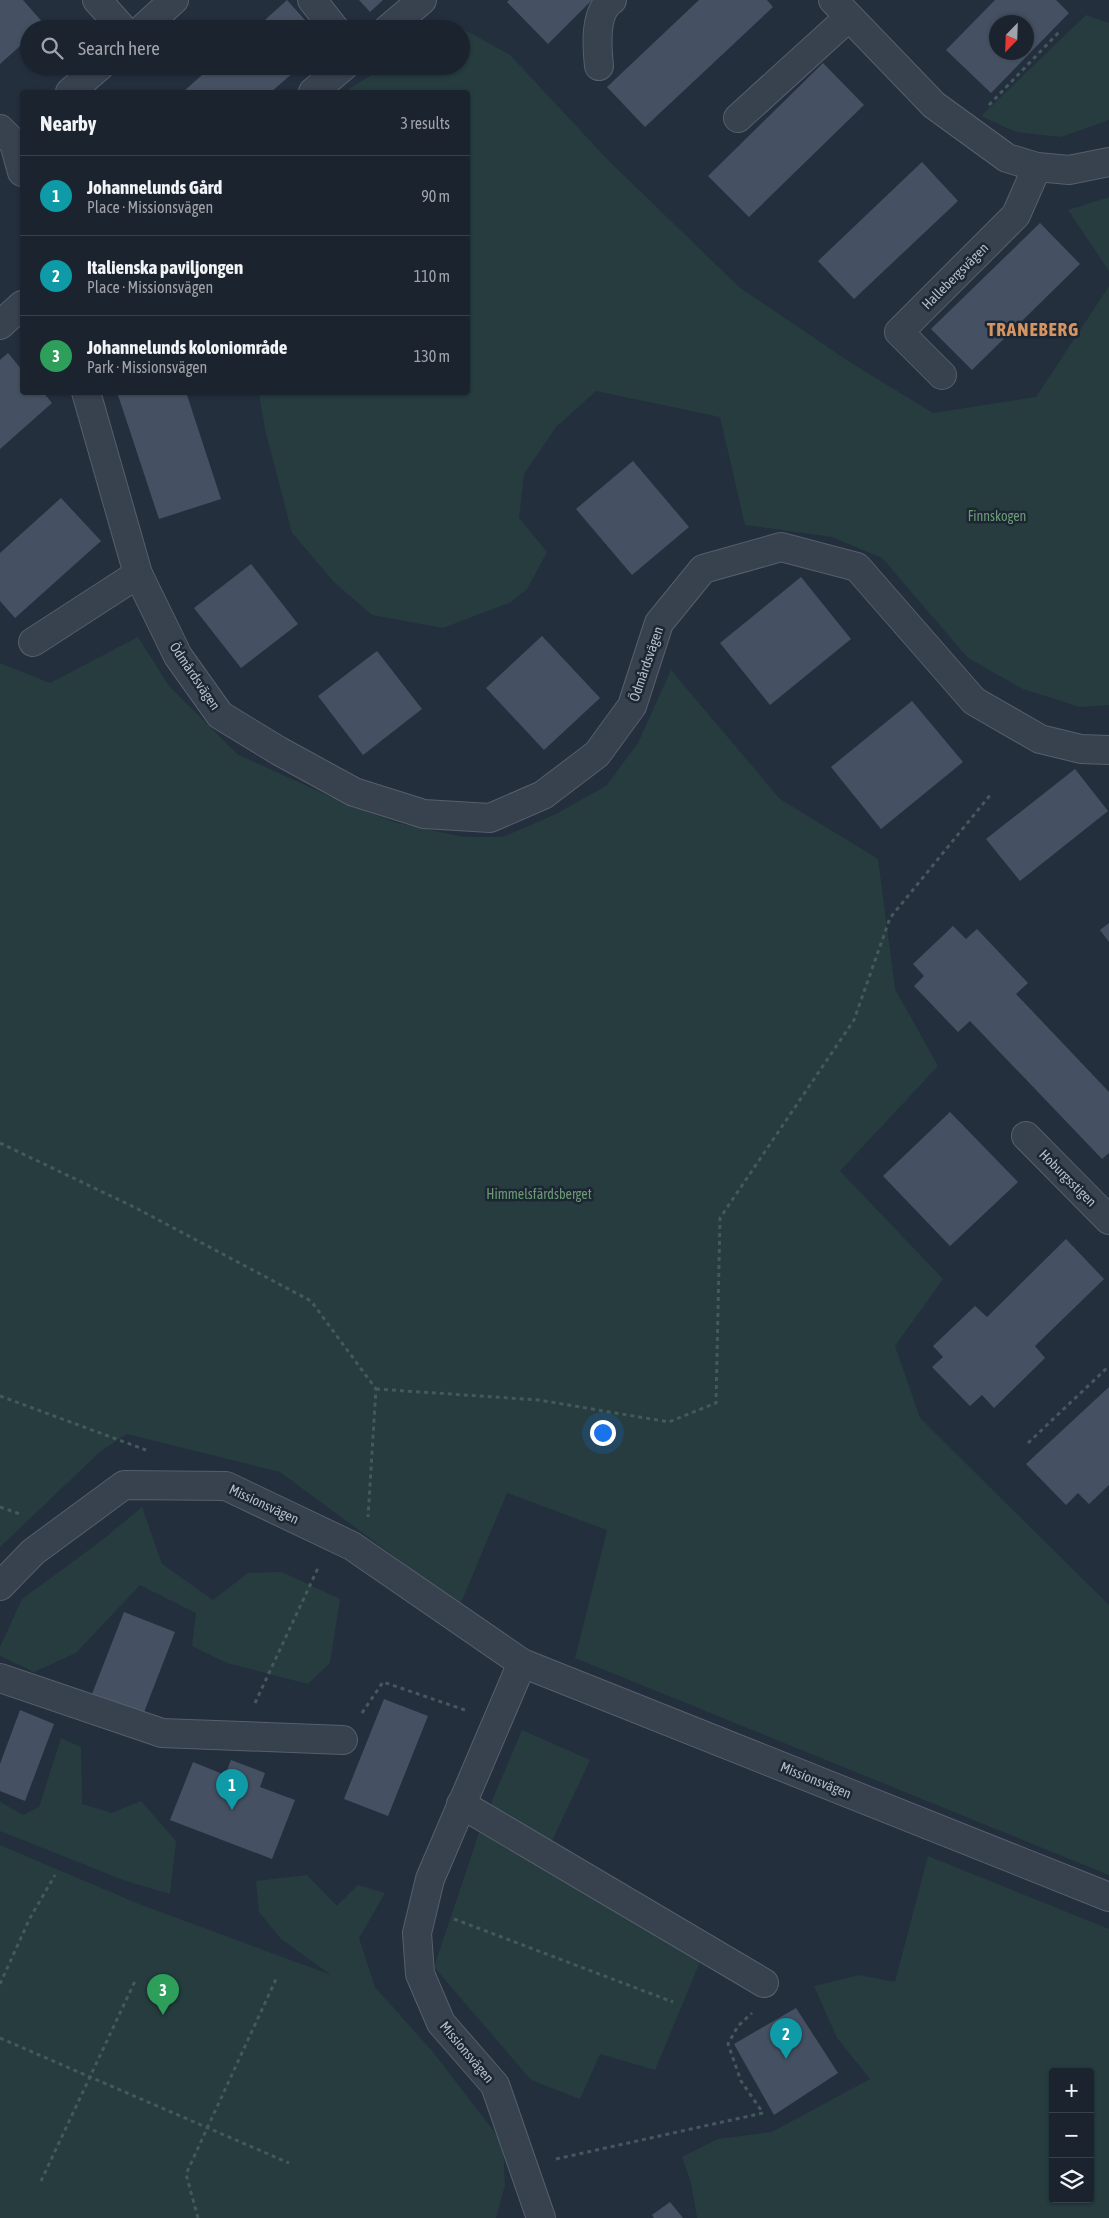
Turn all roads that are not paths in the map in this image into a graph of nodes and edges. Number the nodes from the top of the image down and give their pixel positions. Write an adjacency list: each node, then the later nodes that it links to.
1 (97, 0): 7 (street)
2 (174, 0): 8 (street)
3 (312, 0): 9 (street)
4 (422, 0): 10 (street)
5 (612, 0): 11 (street)
6 (841, 8): 16 (street); 20 (street)
7 (115, 20)
8 (152, 20)
9 (328, 20)
10 (399, 20)
11 (599, 66)
12 (90, 75): 14 (street)
13 (333, 75): 15 (street)
14 (72, 90)
15 (315, 90)
16 (738, 118)
17 (9, 140): 19 (street)
18 (1109, 162): 20 (street)
19 (20, 167)
20 (1037, 167): 23 (street, Hallebergsvägen)
21 (20, 307): 22 (street)
22 (0, 325)
23 (942, 374)
24 (87, 395): 25 (street, Ödmårdsvägen)
25 (138, 574): 26 (street); 27 (street, Ödmårdsvägen)
26 (33, 642)
27 (1109, 750)
28 (1026, 1136): 29 (street, Hoburgsstigen)
29 (1109, 1220)
30 (0, 1586): 31 (street, Missionsvägen)
31 (522, 1664): 34 (street, Missionsvägen); 35 (street, Missionsvägen)
32 (0, 1678): 33 (street)
33 (343, 1740)
34 (461, 1804): 36 (street); 37 (street, Missionsvägen)
35 (1109, 1897)
36 (764, 1984)
37 (541, 2218)

